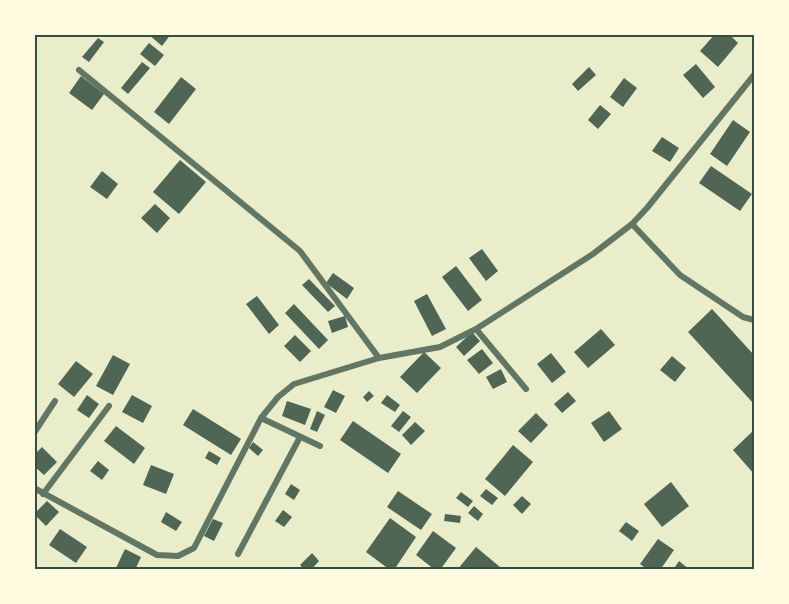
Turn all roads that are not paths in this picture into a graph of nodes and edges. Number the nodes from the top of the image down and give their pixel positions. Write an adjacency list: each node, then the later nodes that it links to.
1 (80, 70): 6 (street)
2 (754, 75): 3 (street)
3 (632, 224): 4 (street); 5 (street)
4 (754, 320)
5 (476, 329): 6 (street); 7 (street)
6 (379, 358): 10 (street)
7 (526, 389)
8 (55, 401): 11 (street)
9 (109, 406): 15 (street)
10 (261, 418): 12 (street); 15 (street)
11 (34, 433)
12 (300, 437): 13 (street); 16 (street)
13 (320, 446)
14 (34, 488): 15 (street)
15 (43, 494)
16 (238, 554)

